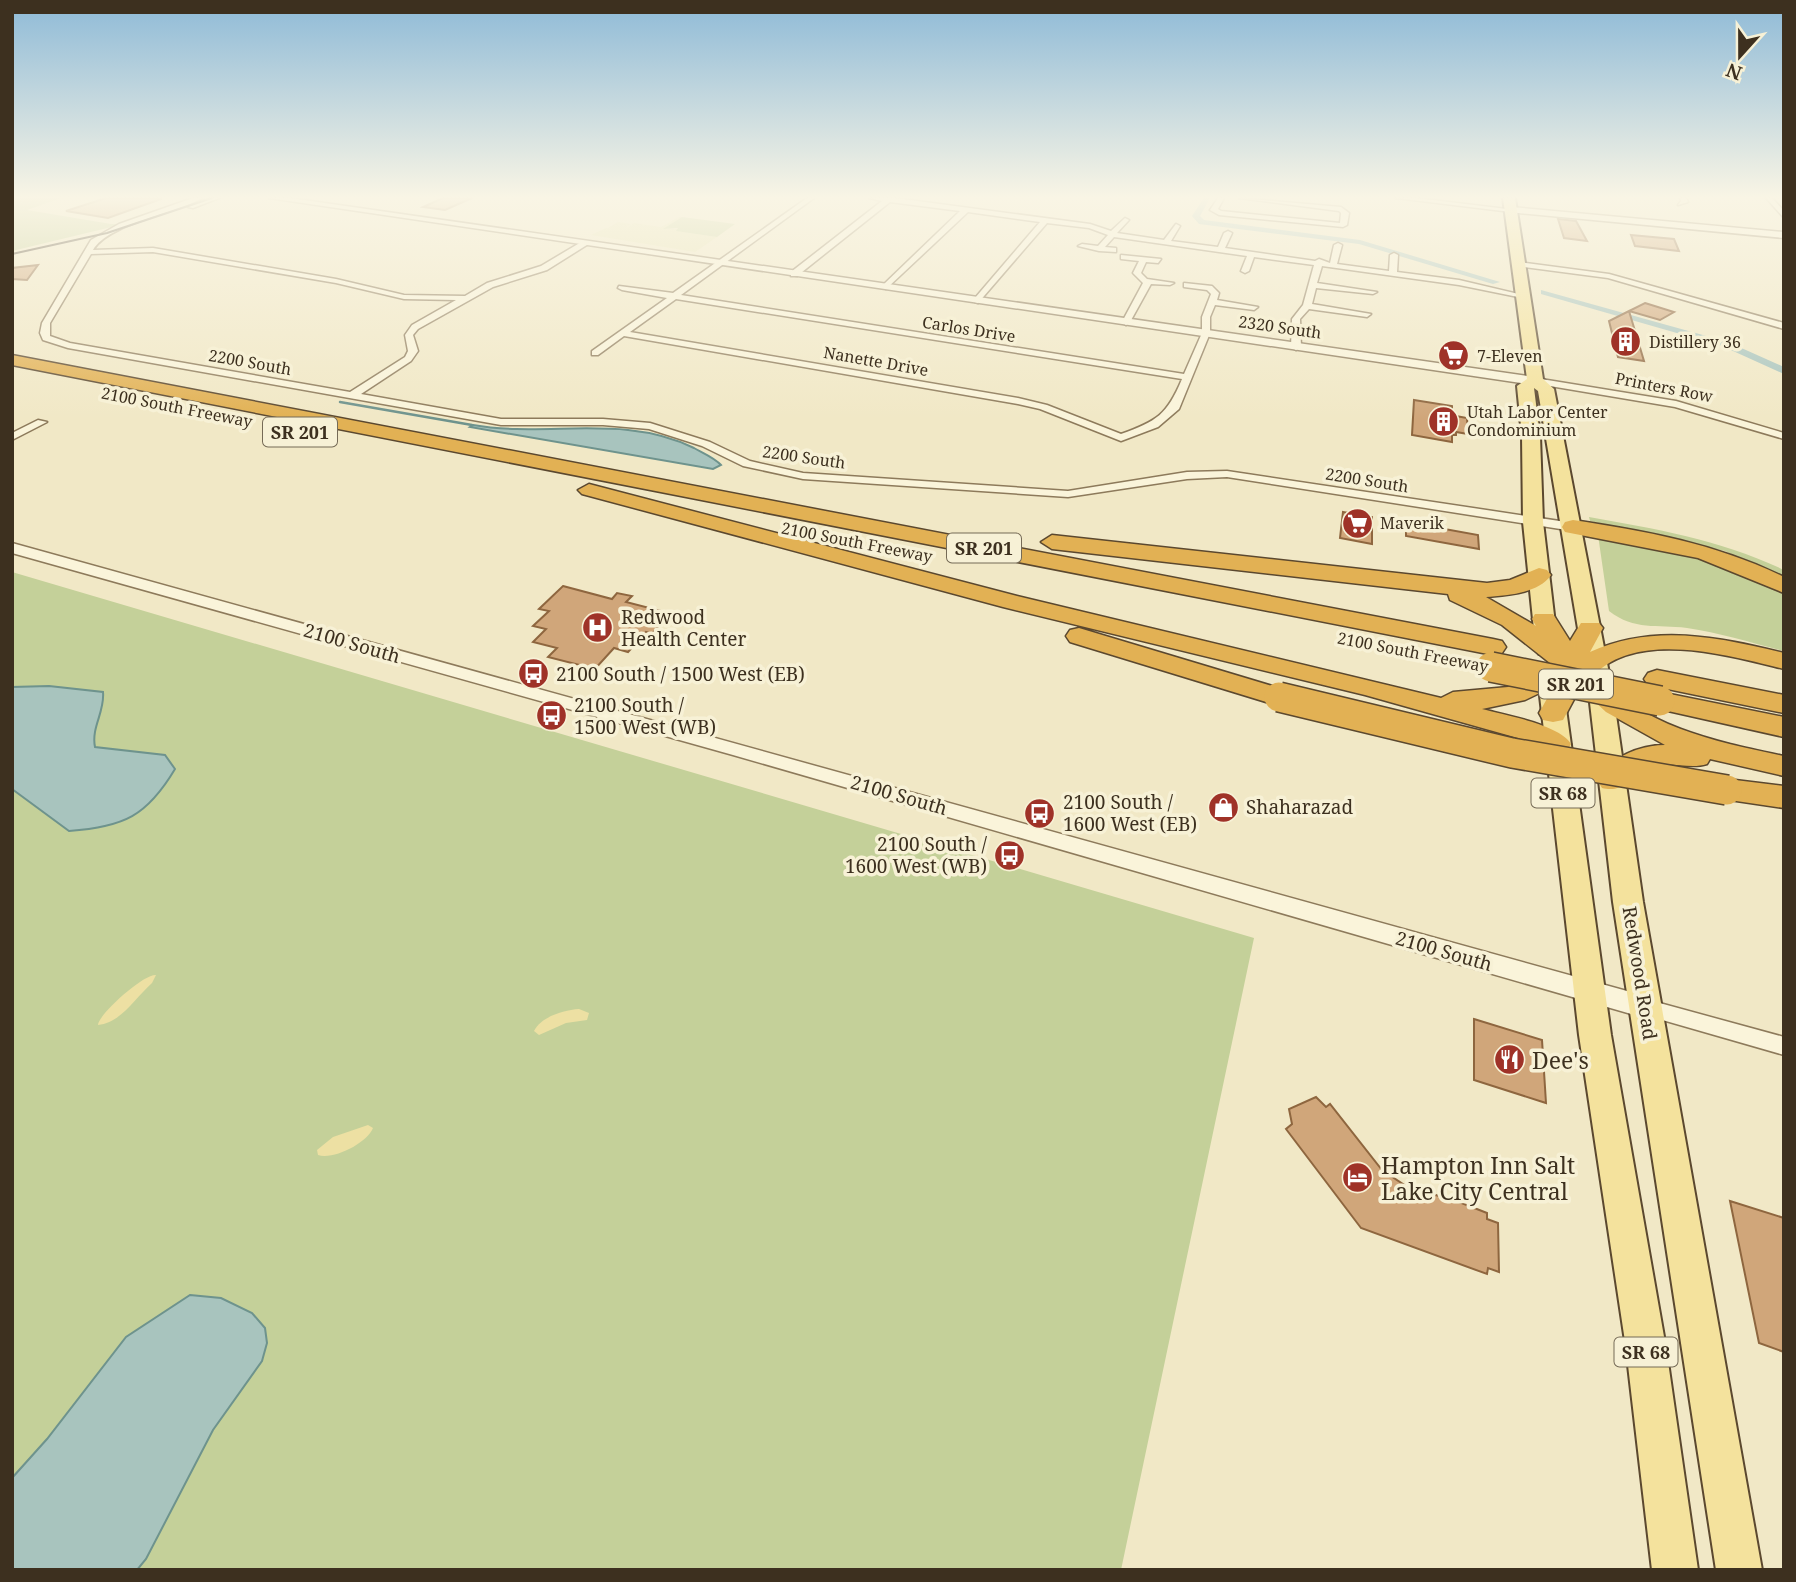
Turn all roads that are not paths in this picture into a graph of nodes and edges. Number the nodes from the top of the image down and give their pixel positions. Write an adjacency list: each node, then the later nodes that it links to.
1 (78, 272): 42 (street, 2200 South)
2 (282, 272): 25 (street)
3 (530, 272): 26 (street)
4 (707, 272): 23 (street)
5 (779, 272): 14 (street, 2320 South)
6 (797, 272): 14 (street)
7 (902, 272): 20 (street)
8 (1002, 272): 27 (street)
9 (1138, 272): 16 (street)
10 (1316, 272): 19 (street)
11 (1381, 272): 15 (street)
12 (1520, 272): 24 (main road)
13 (1578, 272): 34 (street)
14 (794, 274): 20 (street, 2320 South)
15 (1393, 274): 24 (street)
16 (1147, 281): 17 (street); 33 (street)
17 (1170, 283)
18 (1187, 285): 28 (street)
19 (1313, 285): 22 (street); 29 (street)
20 (886, 287): 27 (street, 2320 South)
21 (622, 288): 23 (street, Carlos Drive)
22 (1373, 292)
23 (673, 296): 35 (street); 40 (street, Carlos Drive)
24 (1523, 296): 41 (main road)
25 (404, 297): 26 (street); 31 (street)
26 (465, 298): 31 (street)
27 (978, 300): 33 (street, 2320 South)
28 (1212, 302): 30 (street); 36 (street)
29 (1307, 306): 32 (street); 37 (street)
30 (1254, 307)
31 (441, 312): 42 (street)
32 (1367, 314)
33 (1126, 322): 36 (street, 2320 South)
34 (1784, 326)
35 (621, 334): 38 (street); 40 (street, Nanette Drive)
36 (1206, 334): 37 (street, 2320 South); 40 (street)
37 (1296, 346): 41 (street, 2320 South)
38 (596, 353)
39 (13, 363): 46 (highway, 2100 South Freeway / SR 201); 47 (highway, 2100 South Freeway / SR 201)
40 (1187, 377)
41 (1535, 381): 45 (street, Printers Row); 48 (main road); 49 (main road)
42 (352, 396): 48 (street, 2200 South)
43 (42, 422): 44 (street)
44 (12, 436)
45 (1784, 436)
46 (474, 450): 53 (highway); 57 (highway, 2100 South Freeway / SR 201)
47 (588, 490): 51 (highway); 57 (highway, 2100 South Freeway / SR 201)
48 (1533, 522): 49 (street, 2200 South); 52 (main road)
49 (1573, 527): 54 (highway); 56 (main road)
50 (12, 548): 71 (street, 2100 South)
51 (869, 565): 60 (highway); 70 (highway, bridge)
52 (1539, 575): 53 (highway); 55 (main road)
53 (1376, 580): 59 (highway)
54 (1784, 586)
55 (1544, 619): 59 (highway)
56 (1590, 628): 59 (highway)
57 (1492, 657): 61 (highway, 2100 South Freeway / SR 201, bridge)
58 (1784, 661): 59 (highway)
59 (1569, 666): 60 (highway); 62 (highway); 64 (highway); 65 (highway)
60 (1366, 687): 67 (highway)
61 (1658, 690): 63 (highway, 2100 South Freeway / SR 201); 66 (highway, 2100 South Freeway / SR 201)
62 (1601, 694): 65 (main road, Redwood Road / SR 68); 68 (highway)
63 (1784, 704)
64 (1553, 713): 67 (main road, SR 68)
65 (1605, 726): 69 (main road, Redwood Road / SR 68)
66 (1784, 727)
67 (1556, 744): 71 (main road, SR 68)
68 (1784, 767): 69 (highway)
69 (1612, 780): 72 (main road, Redwood Road / SR 68)
70 (1784, 797)
71 (1590, 992): 72 (street, 2100 South); 74 (main road, SR 68)
72 (1645, 1007): 73 (street, 2100 South); 75 (main road, Redwood Road / SR 68)
73 (1784, 1046)
74 (1675, 1570)
75 (1739, 1570)

